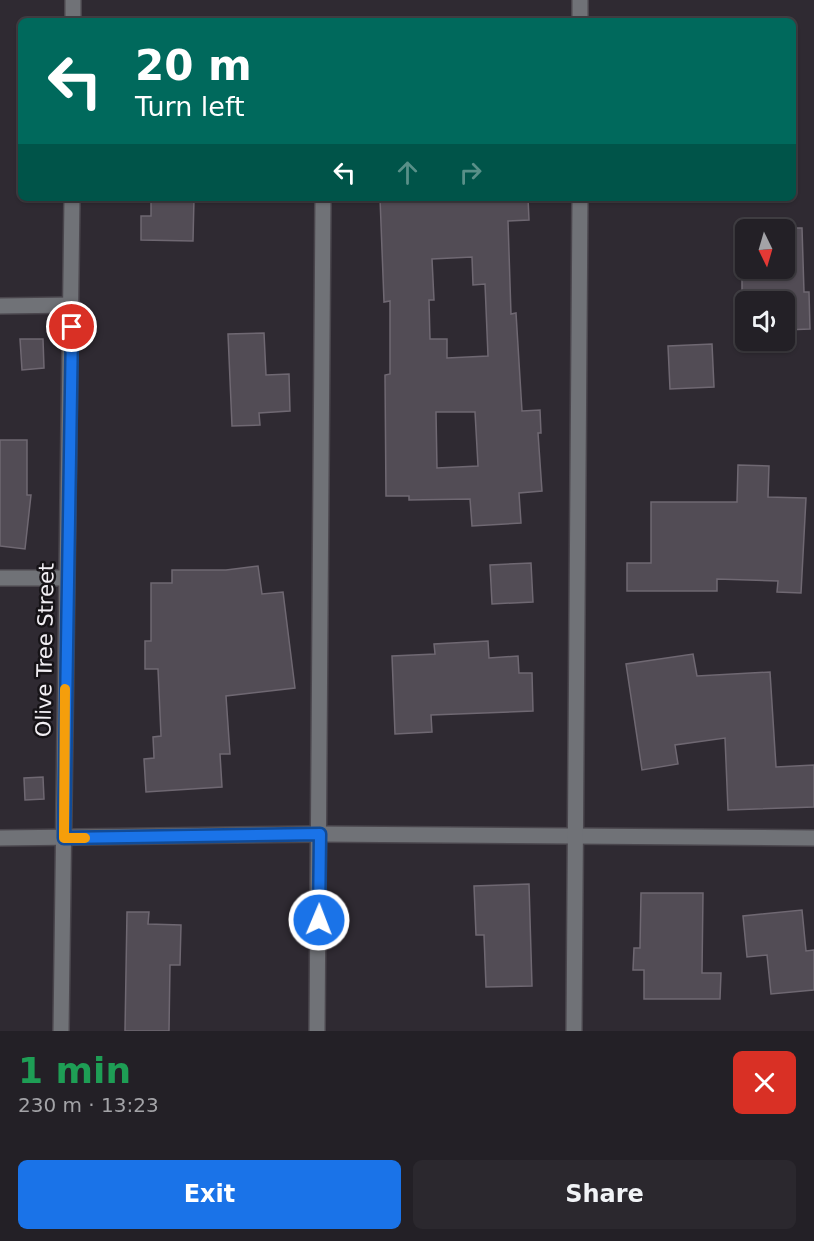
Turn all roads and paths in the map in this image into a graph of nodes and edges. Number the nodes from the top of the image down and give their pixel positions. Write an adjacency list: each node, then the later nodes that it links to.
1 (72, 0): 3 (street)
2 (580, 0): 4 (street)
3 (73, 18)
4 (580, 18)
5 (72, 201): 8 (street, Olive Tree Street)
6 (323, 201): 12 (street)
7 (580, 201): 13 (street)
8 (72, 305): 9 (street); 11 (street, Olive Tree Street)
9 (0, 306)
10 (0, 578): 11 (street)
11 (66, 578): 15 (street, Olive Tree Street)
12 (320, 834): 13 (street); 15 (street); 18 (street)
13 (575, 836): 16 (street); 19 (street)
14 (0, 838): 15 (street)
15 (64, 838): 17 (street, Olive Tree Street)
16 (814, 838)
17 (61, 1031)
18 (317, 1031)
19 (574, 1031)

